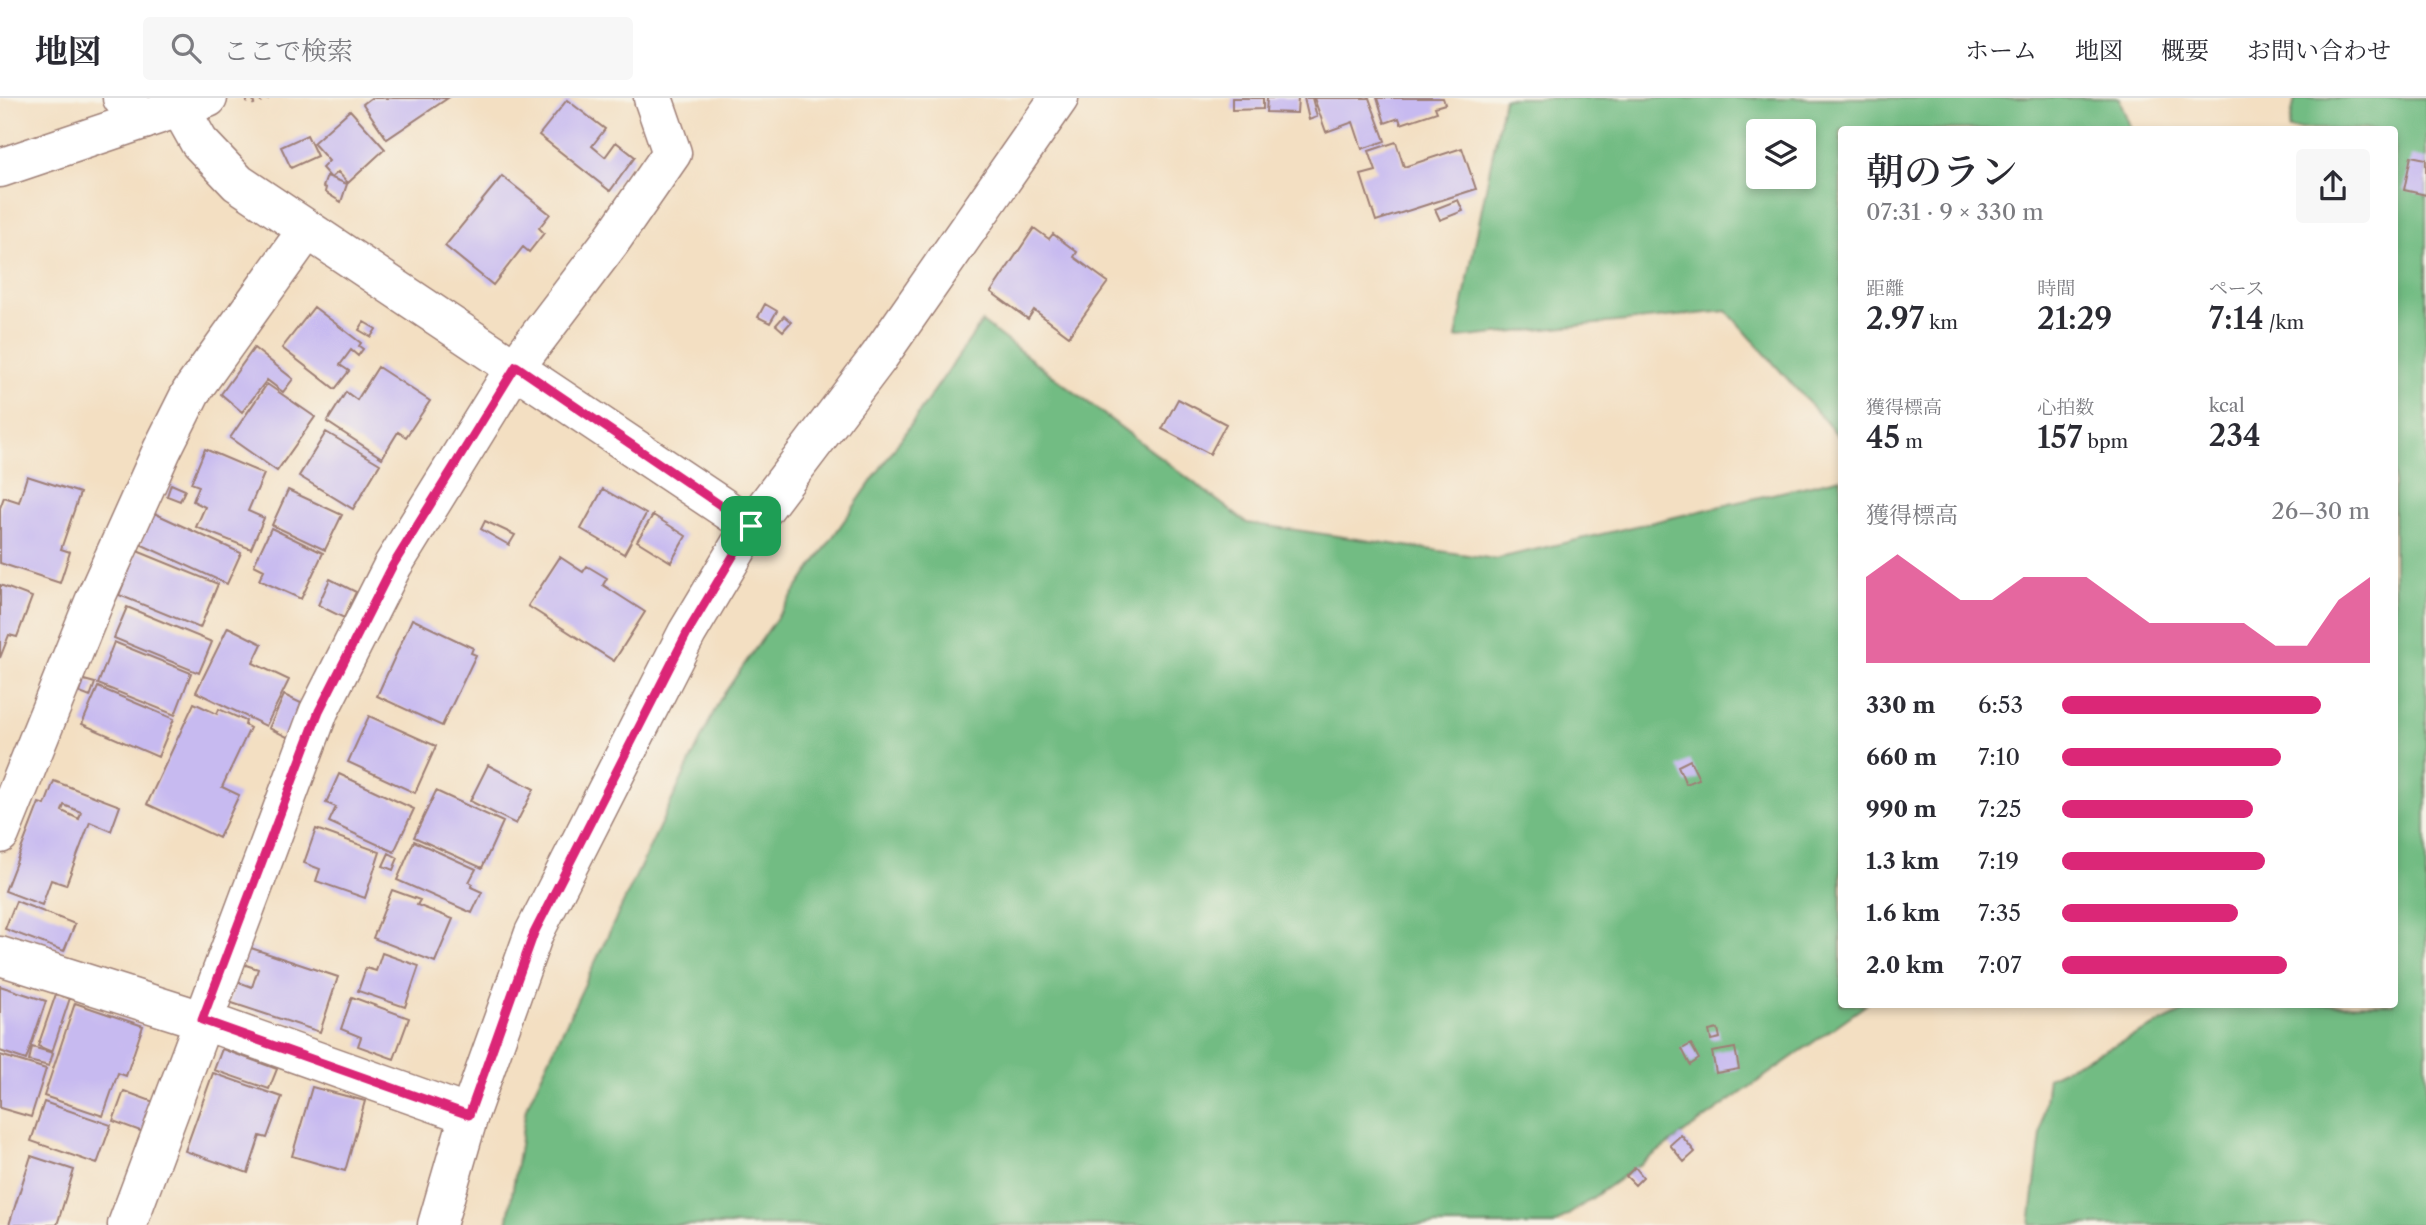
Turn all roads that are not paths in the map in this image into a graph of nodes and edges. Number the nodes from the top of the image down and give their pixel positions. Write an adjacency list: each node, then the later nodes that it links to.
1 (653, 98): 7 (street)
2 (1059, 98): 8 (street)
3 (194, 103): 4 (street); 6 (street)
4 (133, 109): 5 (street)
5 (0, 168)
6 (307, 230): 7 (street); 9 (street)
7 (516, 366): 8 (street); 11 (street)
8 (751, 526): 12 (street)
9 (0, 834)
10 (0, 956): 11 (street)
11 (202, 1020): 12 (street); 13 (street)
12 (469, 1115): 14 (street)
13 (127, 1225)
14 (437, 1225)

